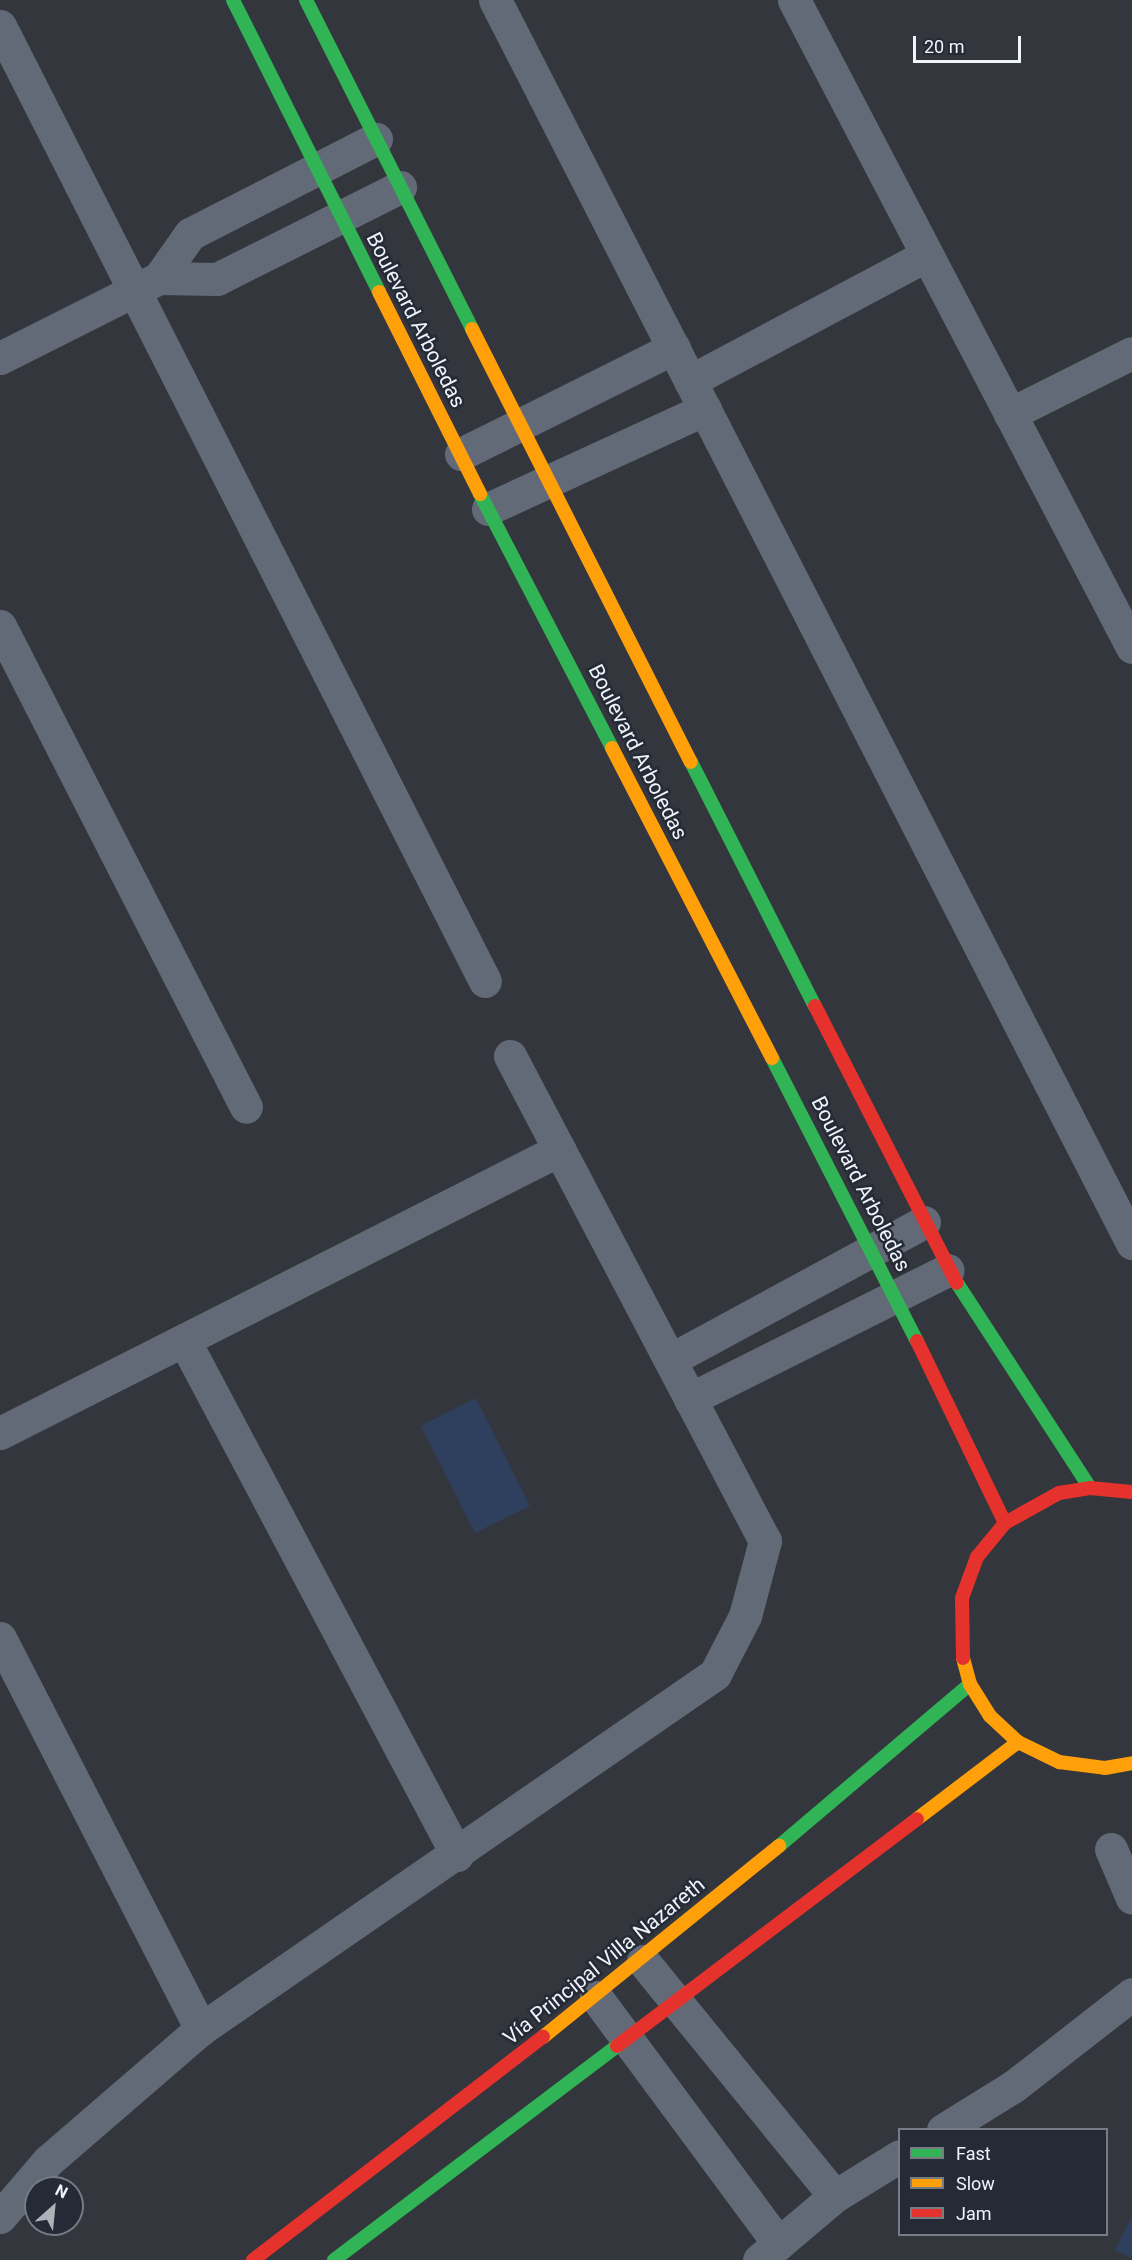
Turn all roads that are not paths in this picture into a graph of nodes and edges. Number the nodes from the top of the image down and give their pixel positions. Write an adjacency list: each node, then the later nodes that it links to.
1 (233, 0): 7 (street, Boulevard Arboledas)
2 (306, 0): 6 (street, Boulevard Arboledas)
3 (495, 0): 12 (street)
4 (805, 4): 10 (street)
5 (0, 26): 11 (street)
6 (376, 139): 7 (street); 8 (street, Boulevard Arboledas)
7 (317, 169): 9 (street, Boulevard Arboledas); 11 (street)
8 (400, 188): 9 (street); 18 (street, Boulevard Arboledas)
9 (341, 217): 11 (street); 19 (street, Boulevard Arboledas)
10 (927, 255): 15 (street); 17 (street)
11 (146, 284): 14 (street); 24 (street)
12 (674, 348): 15 (street); 18 (street)
13 (1132, 353): 17 (street)
14 (0, 358)
15 (690, 381): 16 (street)
16 (705, 409): 20 (street); 29 (street)
17 (1010, 414): 23 (street)
18 (520, 425): 19 (street); 20 (street, Boulevard Arboledas)
19 (460, 454): 21 (street, Boulevard Arboledas)
20 (549, 481): 21 (street); 28 (street, Boulevard Arboledas)
21 (488, 509): 30 (street, Boulevard Arboledas)
22 (0, 626): 26 (street)
23 (1132, 647)
24 (485, 981)
25 (510, 1056): 27 (street)
26 (246, 1107)
27 (560, 1150): 33 (street); 34 (street)
28 (924, 1222): 30 (street); 31 (street, Boulevard Arboledas)
29 (1132, 1243)
30 (872, 1250): 32 (street, Boulevard Arboledas); 34 (street)
31 (948, 1270): 32 (street); 37 (street, Boulevard Arboledas)
32 (895, 1296): 35 (street); 39 (street, Boulevard Arboledas)
33 (184, 1340): 36 (street); 45 (street)
34 (670, 1360): 35 (street)
35 (690, 1399): 45 (street)
36 (0, 1433)
37 (1090, 1488): 38 (street); 39 (street)
38 (1132, 1492)
39 (1005, 1524): 41 (street)
40 (0, 1638): 51 (street)
41 (970, 1683): 42 (street); 47 (street, Vía Principal Villa Nazareth)
42 (1018, 1742): 43 (street); 50 (street)
43 (1132, 1763)
44 (1111, 1849): 46 (street)
45 (458, 1855): 51 (street)
46 (1132, 1898)
47 (643, 1961): 49 (street, Vía Principal Villa Nazareth); 50 (street)
48 (1132, 1994): 53 (street)
49 (596, 1996): 52 (street); 58 (street, Vía Principal Villa Nazareth)
50 (676, 2003): 52 (street); 55 (street)
51 (201, 2029): 56 (street)
52 (627, 2038): 57 (street); 59 (street)
53 (946, 2128)
54 (898, 2157): 55 (street)
55 (835, 2196): 57 (street)
56 (0, 2217)
57 (769, 2252)
58 (253, 2260)
59 (333, 2260)

